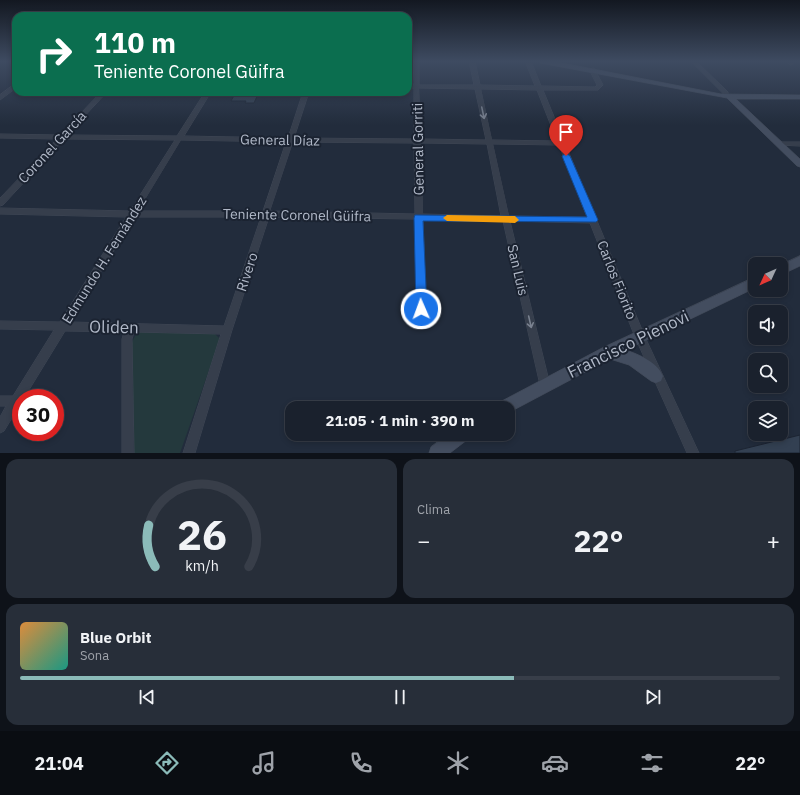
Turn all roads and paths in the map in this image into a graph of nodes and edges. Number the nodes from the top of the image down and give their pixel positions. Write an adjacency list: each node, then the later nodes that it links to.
1 (417, 82): 8 (street, General Gorriti)
2 (477, 82): 10 (street, San Luis)
3 (537, 82): 11 (street, Carlos Fiorito)
4 (598, 82): 11 (street)
5 (655, 82): 13 (main road)
6 (715, 82): 13 (street)
7 (412, 86): 8 (street)
8 (417, 86): 10 (street); 23 (street, General Gorriti)
9 (12, 88): 18 (street)
10 (478, 88): 11 (street); 24 (street, San Luis, one-way to 24)
11 (539, 88): 25 (street, Carlos Fiorito)
12 (800, 93): 13 (main road)
13 (728, 95): 17 (main road); 26 (main road)
14 (100, 96): 20 (street, Coronel García)
15 (206, 96): 21 (street, Edmundo H. Fernández)
16 (305, 96): 22 (street, Rivero)
17 (800, 97)
18 (0, 98)
19 (0, 136): 20 (street, General Díaz)
20 (61, 137): 21 (street, General Díaz); 29 (street, Coronel García)
21 (180, 138): 22 (street, General Díaz); 31 (street, Edmundo H. Fernández)
22 (290, 140): 23 (street, General Díaz); 32 (street, Rivero)
23 (418, 141): 24 (street, General Díaz); 33 (street, General Gorriti)
24 (489, 142): 25 (street, General Díaz); 34 (street, San Luis)
25 (560, 143): 35 (street, Carlos Fiorito)
26 (780, 144): 27 (street); 28 (main road)
27 (800, 144)
28 (800, 164)
29 (0, 203)
30 (0, 211): 31 (street, Teniente Coronel Güifra)
31 (132, 214): 32 (street, Teniente Coronel Güifra); 41 (street, Edmundo H. Fernández)
32 (266, 214): 33 (street, Teniente Coronel Güifra); 43 (street, Rivero)
33 (418, 218): 34 (street, Teniente Coronel Güifra); 39 (street, General Gorriti)
34 (506, 220): 35 (street, Teniente Coronel Güifra); 47 (street, San Luis, one-way to 47)
35 (593, 220): 44 (street, Carlos Fiorito)
36 (800, 261): 37 (main road)
37 (788, 267)
38 (748, 285): 44 (main road, Francisco Pienovi)
39 (421, 309)
40 (0, 325): 41 (street, Oliden)
41 (63, 326): 42 (street, Oliden); 48 (street, Edmundo H. Fernández)
42 (130, 328): 43 (street, Oliden); 55 (street)
43 (227, 330): 56 (street, Rivero)
44 (640, 337): 45 (main road, Francisco Pienovi); 46 (street, Carlos Fiorito)
45 (609, 352): 46 (main road); 47 (main road, Francisco Pienovi)
46 (656, 376): 58 (street, Carlos Fiorito)
47 (545, 385): 51 (main road, Francisco Pienovi)
48 (24, 389)
49 (0, 401): 50 (street)
50 (12, 401)
51 (515, 401)
52 (12, 408): 53 (street, Edmundo H. Fernández)
53 (0, 427)
54 (452, 441): 57 (main road)
55 (128, 453)
56 (189, 453)
57 (437, 453)
58 (693, 453)

